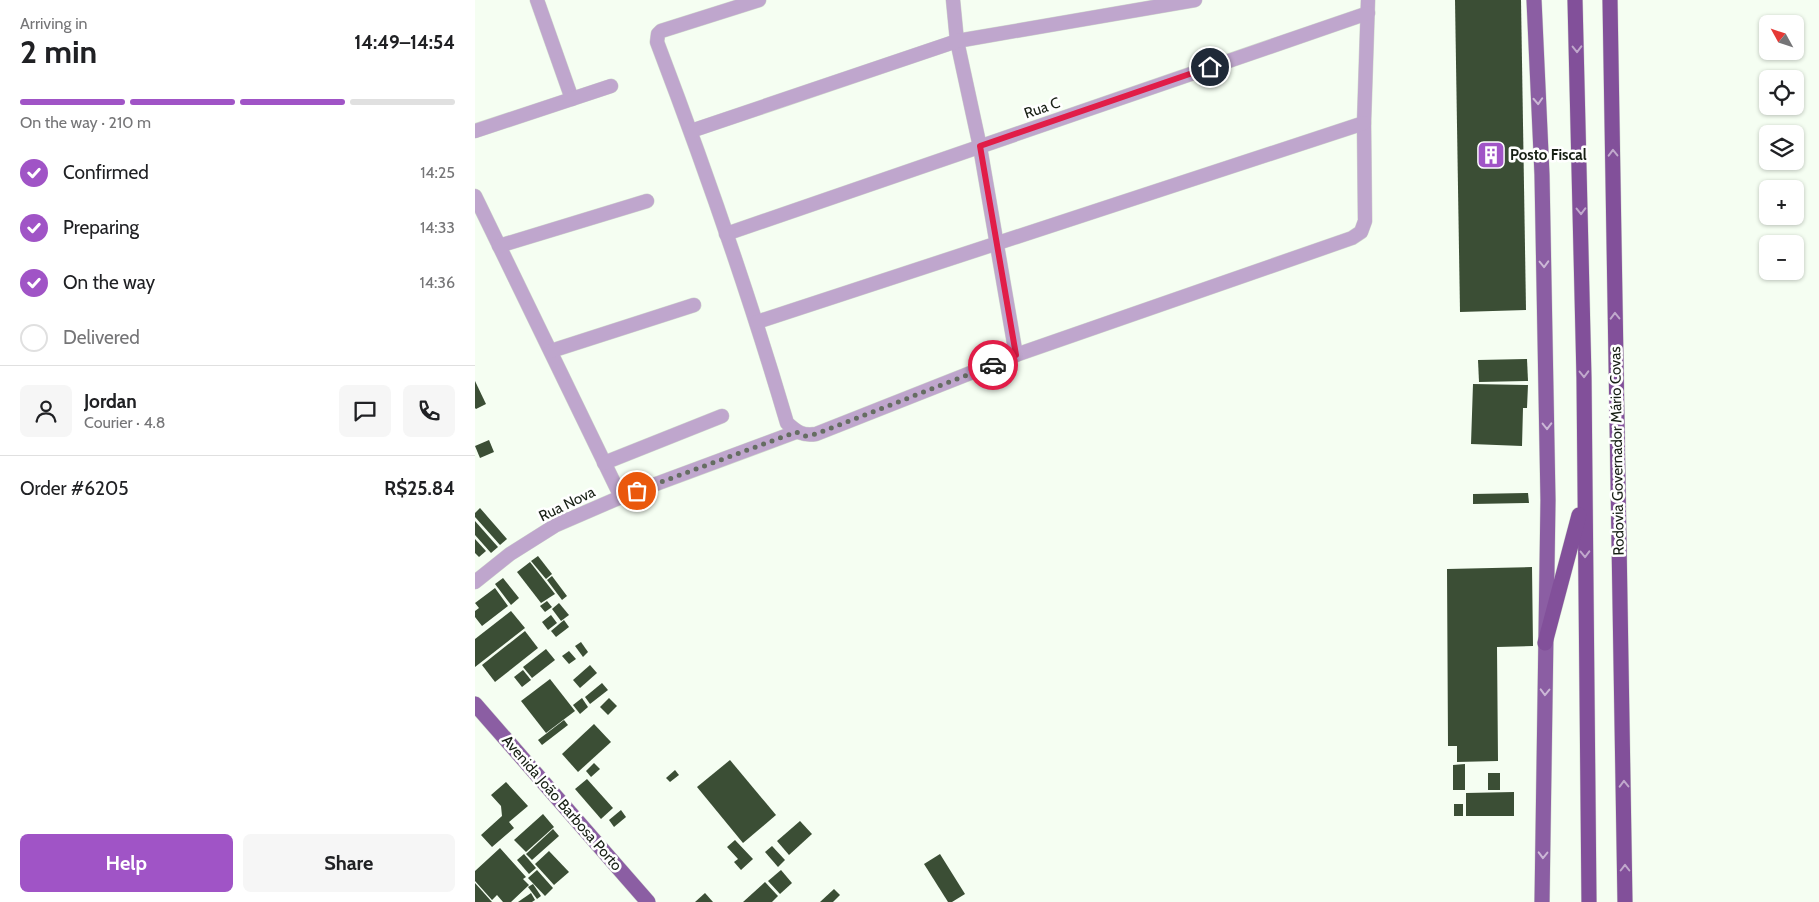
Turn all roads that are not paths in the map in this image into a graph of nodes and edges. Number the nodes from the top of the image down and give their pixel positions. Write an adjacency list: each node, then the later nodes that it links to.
1 (537, 0): 11 (street)
2 (759, 0): 14 (street)
3 (953, 0): 9 (street)
4 (1195, 0): 9 (street)
5 (1534, 0): 31 (main road, one-way to 31)
6 (1575, 0): 28 (highway, one-way to 28)
7 (1610, 0): 36 (highway, Rodovia Governador Mário Covas, one-way to 7)
8 (1368, 6): 12 (street); 15 (street, Rua C)
9 (957, 41): 14 (street); 15 (street)
10 (611, 86): 11 (street)
11 (572, 98): 13 (street)
12 (1364, 123): 19 (street); 24 (street)
13 (475, 130)
14 (691, 132): 18 (street)
15 (980, 146): 18 (street, Rua C); 19 (street)
16 (475, 196): 20 (street)
17 (647, 201): 20 (street)
18 (726, 234): 22 (street)
19 (997, 243): 22 (street); 24 (street)
20 (499, 246): 23 (street)
21 (694, 306): 23 (street)
22 (757, 322): 26 (street)
23 (551, 352): 27 (street)
24 (1016, 355): 26 (street)
25 (722, 416): 27 (street)
26 (796, 432): 29 (street, Rua Nova)
27 (604, 463): 29 (street)
28 (1584, 494): 31 (highway); 35 (highway, one-way to 35)
29 (621, 497): 30 (street, Rua Nova)
30 (475, 582)
31 (1545, 643): 34 (main road, one-way to 34)
32 (475, 704): 33 (main road, Avenida João Barbosa Porto)
33 (648, 902)
34 (1543, 902)
35 (1589, 902)
36 (1625, 902)

